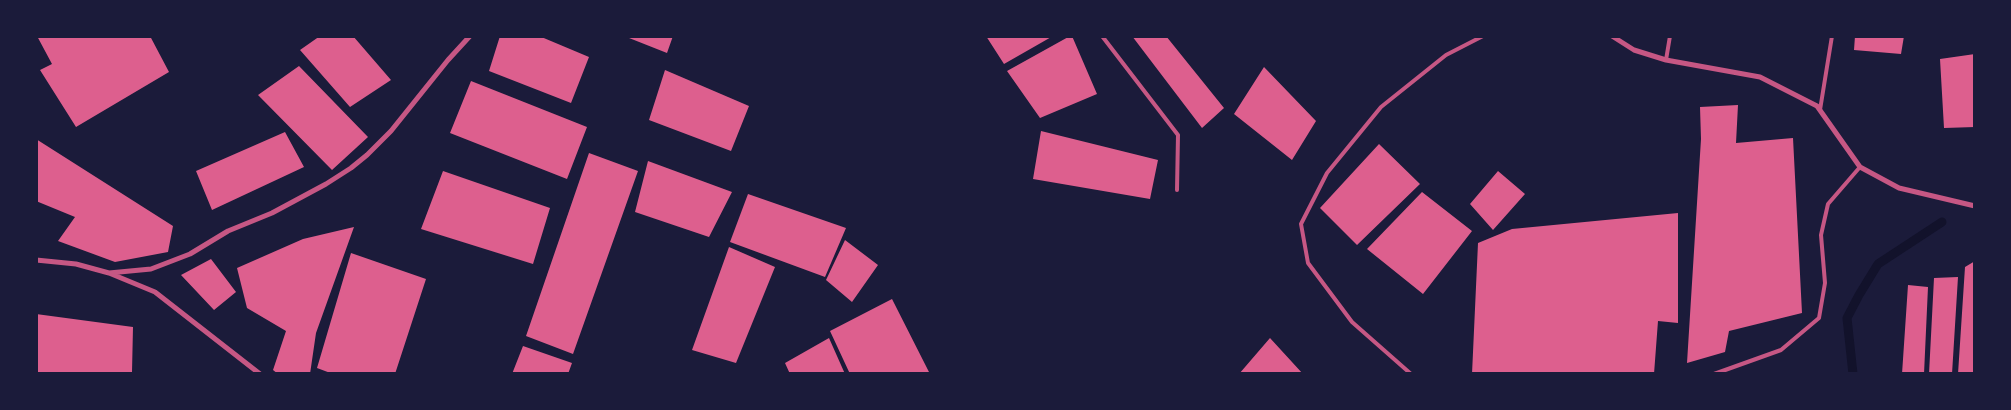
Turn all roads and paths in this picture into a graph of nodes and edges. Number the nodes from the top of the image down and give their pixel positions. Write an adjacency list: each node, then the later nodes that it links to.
1 (470, 36): 13 (street)
2 (1102, 36): 10 (lane)
3 (1483, 36): 15 (lane)
4 (1612, 36): 7 (street)
5 (1670, 36): 7 (lane)
6 (1832, 36): 8 (lane)
7 (1666, 60): 8 (street)
8 (1820, 110): 9 (street)
9 (1860, 166): 11 (street); 16 (lane)
10 (1177, 190)
11 (1975, 206)
12 (36, 260): 13 (street)
13 (110, 273): 14 (street)
14 (260, 374)
15 (1412, 374)
16 (1714, 374)

